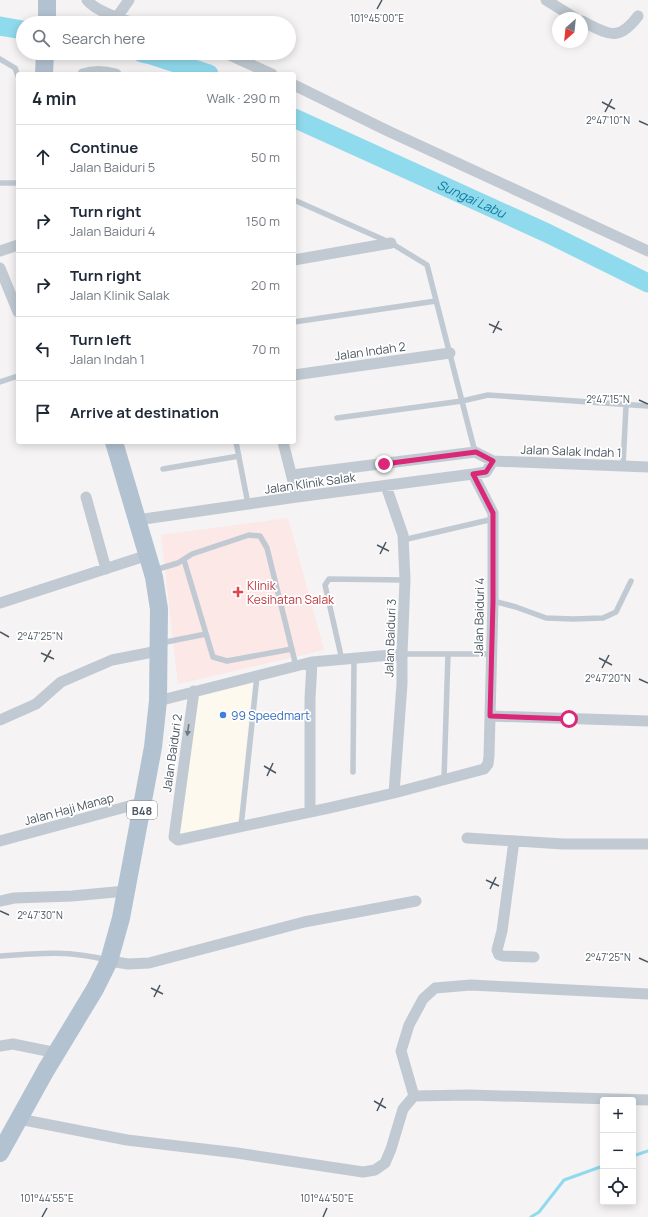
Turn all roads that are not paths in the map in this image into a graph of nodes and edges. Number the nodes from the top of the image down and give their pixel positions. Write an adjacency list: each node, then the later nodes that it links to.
1 (87, 0): 5 (street)
2 (129, 0): 6 (street)
3 (546, 0): 4 (street)
4 (565, 12)
5 (115, 16)
6 (118, 16)
7 (638, 16): 8 (street)
8 (588, 24)
9 (0, 59): 11 (lane)
10 (241, 60): 14 (street)
11 (16, 72)
12 (89, 72): 13 (street)
13 (109, 72)
14 (268, 72)
15 (296, 86): 22 (street)
16 (0, 183): 17 (lane)
17 (16, 183)
18 (296, 201): 19 (lane)
19 (391, 244): 23 (street); 25 (lane)
20 (16, 246): 21 (street)
21 (0, 251)
22 (648, 251)
23 (296, 260)
24 (0, 268): 26 (street)
25 (436, 300): 27 (lane); 28 (lane)
26 (16, 307)
27 (296, 322)
28 (450, 353): 29 (street, Jalan Indah 2); 32 (lane)
29 (296, 376)
30 (16, 377): 31 (lane)
31 (0, 382)
32 (462, 401): 33 (lane); 35 (lane); 39 (lane)
33 (626, 406): 34 (lane); 42 (lane)
34 (648, 406)
35 (337, 418)
36 (115, 444): 52 (main road, B48)
37 (236, 444): 40 (lane)
38 (284, 444): 46 (street)
39 (476, 452): 41 (street); 46 (street)
40 (239, 456): 44 (lane); 50 (lane)
41 (493, 461): 42 (street, Jalan Salak Indah 1); 45 (street, Jalan Klinik Salak)
42 (623, 466): 43 (street, Jalan Salak Indah 1)
43 (648, 467)
44 (163, 469)
45 (473, 474): 47 (street, Jalan Klinik Salak); 51 (street, Jalan Baiduri 4)
46 (292, 475): 49 (street)
47 (386, 486): 49 (street, Jalan Klinik Salak); 53 (street, Jalan Baiduri 3)
48 (86, 497): 56 (street)
49 (297, 497): 50 (street, Jalan Klinik Salak)
50 (248, 504): 52 (street, Jalan Klinik Salak)
51 (493, 519): 53 (lane); 59 (street, Jalan Baiduri 4)
52 (137, 520): 55 (main road, B48)
53 (403, 540): 57 (street, Jalan Baiduri 3)
54 (184, 560): 55 (lane); 61 (lane); 63 (lane)
55 (150, 563): 56 (street); 62 (main road, B48)
56 (106, 569): 60 (street)
57 (405, 580): 64 (street, Jalan Baiduri 3); 68 (lane)
58 (631, 582): 59 (lane)
59 (493, 601): 66 (street, Jalan Baiduri 4)
60 (0, 603)
61 (206, 634): 62 (lane); 63 (lane)
62 (158, 648): 73 (main road, B48); 75 (street)
63 (292, 649): 70 (lane)
64 (402, 654): 65 (lane); 67 (street); 79 (street, Jalan Baiduri 3)
65 (448, 654): 66 (lane); 78 (lane)
66 (492, 654): 74 (street, Jalan Baiduri 4)
67 (354, 658): 68 (street); 77 (lane)
68 (342, 660): 69 (street)
69 (312, 662): 70 (street); 81 (street)
70 (296, 666): 71 (street)
71 (257, 676): 72 (street); 82 (lane)
72 (194, 691): 73 (street); 82 (street, Jalan Baiduri 2, one-way to 82)
73 (158, 701): 80 (main road, B48)
74 (490, 716): 76 (street); 78 (street, Jalan Baiduri 4)
75 (0, 720)
76 (648, 721)
77 (353, 772)
78 (444, 780): 79 (street)
79 (394, 793): 81 (street)
80 (144, 802): 84 (street, Jalan Haji Manap); 87 (main road, B48)
81 (310, 812): 82 (street)
82 (241, 827)
83 (467, 838): 85 (street)
84 (0, 841)
85 (514, 841): 86 (street); 91 (street)
86 (648, 844)
87 (126, 891): 88 (street); 92 (main road, B48)
88 (0, 901)
89 (416, 901): 92 (street)
90 (0, 956): 92 (lane)
91 (534, 957)
92 (109, 961): 95 (main road, B48)
93 (648, 994): 96 (street)
94 (0, 1046): 95 (street)
95 (57, 1053): 98 (main road, B48)
96 (414, 1096): 97 (street); 98 (street)
97 (648, 1100)
98 (19, 1119): 99 (main road, B48)
99 (0, 1153)

